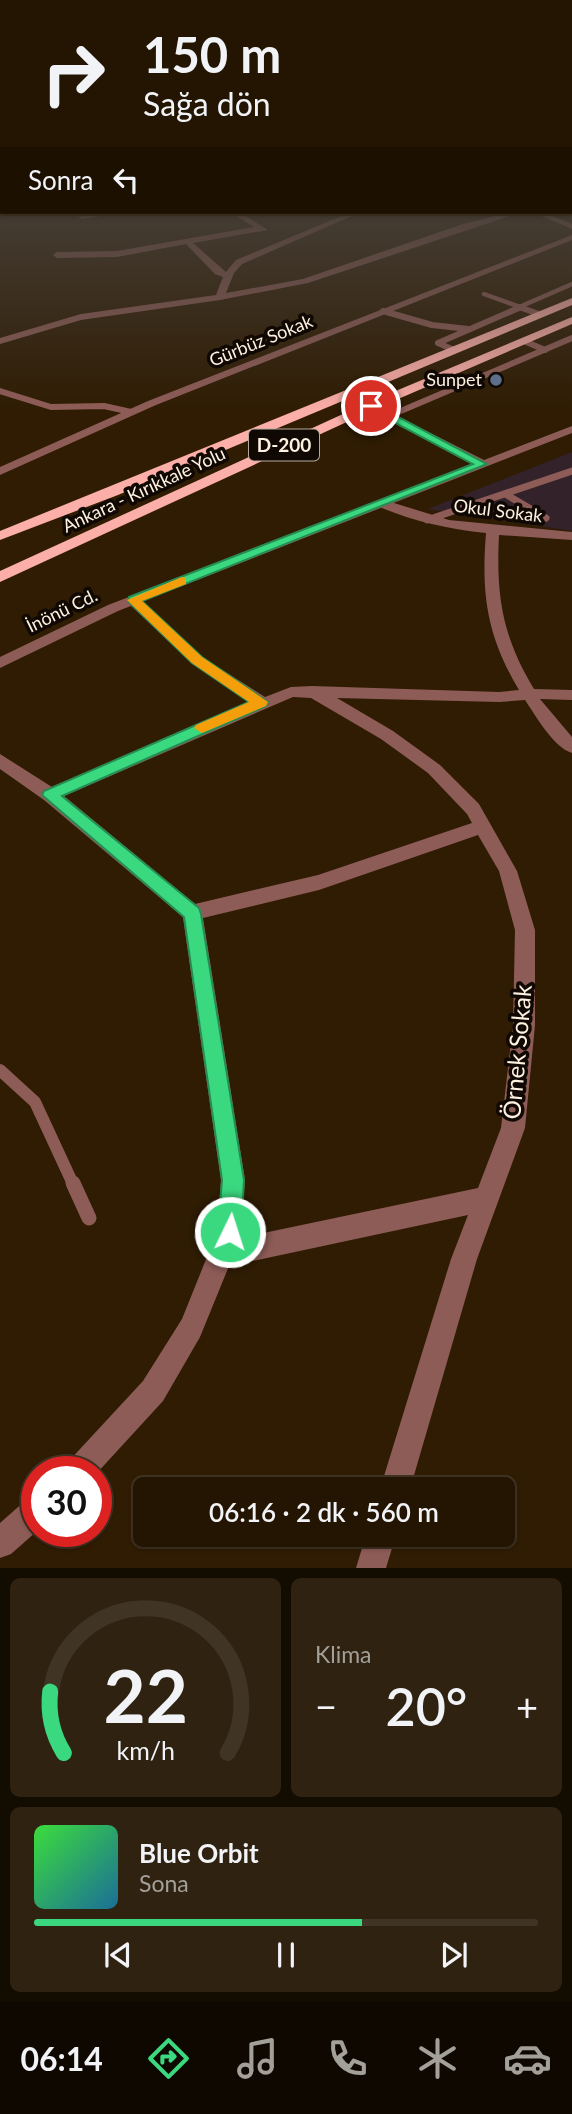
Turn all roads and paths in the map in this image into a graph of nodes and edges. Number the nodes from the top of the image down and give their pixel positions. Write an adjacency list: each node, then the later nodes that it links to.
1 (210, 264): 5 (street)
2 (237, 264): 5 (street)
3 (355, 264): 8 (street)
4 (503, 264): 11 (street, Gürbüz Sokak)
5 (228, 276): 8 (street)
6 (572, 284): 10 (lane)
7 (484, 294): 10 (lane)
8 (220, 297): 16 (street)
9 (572, 301): 12 (highway, Ankara - Kırıkkale Yolu / D-200)
10 (519, 308): 12 (lane); 14 (lane)
11 (383, 311): 14 (lane); 22 (street, Gürbüz Sokak)
12 (539, 314): 18 (highway, Ankara - Kırıkkale Yolu / D-200)
13 (572, 320): 17 (highway, Ankara - Kırıkkale Yolu / D-200)
14 (470, 329): 18 (lane)
15 (572, 338): 19 (lane)
16 (0, 341)
17 (524, 341): 19 (lane); 21 (highway, Ankara - Kırıkkale Yolu / D-200)
18 (454, 350): 35 (highway, Ankara - Kırıkkale Yolu / D-200)
19 (545, 350): 23 (lane)
20 (0, 391): 22 (lane)
21 (371, 406): 23 (street); 37 (highway, Ankara - Kırıkkale Yolu / D-200)
22 (131, 412): 26 (street, Gürbüz Sokak)
23 (389, 416): 27 (street)
24 (572, 429): 27 (street, İnönü Cd.)
25 (0, 456): 26 (street)
26 (23, 461): 28 (street, Gürbüz Sokak)
27 (482, 464): 31 (street, İnönü Cd.)
28 (2, 469)
29 (572, 471): 30 (lane)
30 (507, 495): 32 (lane); 33 (lane)
31 (381, 503): 33 (street, Okul Sokak); 38 (street, İnönü Cd.)
32 (546, 518)
33 (426, 520): 34 (street, Okul Sokak)
34 (493, 529): 36 (street, Okul Sokak); 42 (street)
35 (0, 536)
36 (572, 536)
37 (0, 577)
38 (133, 600): 39 (street, İnönü Cd.); 43 (street)
39 (0, 663)
40 (312, 691): 42 (street); 43 (street); 47 (street, Örnek Sokak)
41 (572, 695): 42 (street)
42 (529, 696): 44 (street)
43 (261, 702): 46 (street)
44 (572, 747)
45 (0, 760): 46 (street)
46 (50, 795): 48 (street)
47 (483, 826): 48 (street); 50 (street, Örnek Sokak)
48 (192, 914): 52 (street)
49 (0, 1070): 51 (lane)
50 (489, 1198): 52 (street); 54 (street, Örnek Sokak)
51 (89, 1218)
52 (220, 1255): 53 (street)
53 (93, 1456)
54 (399, 1477)
55 (21, 1525): 56 (street)
56 (0, 1544)
57 (377, 1547): 58 (street)
58 (371, 1568)

